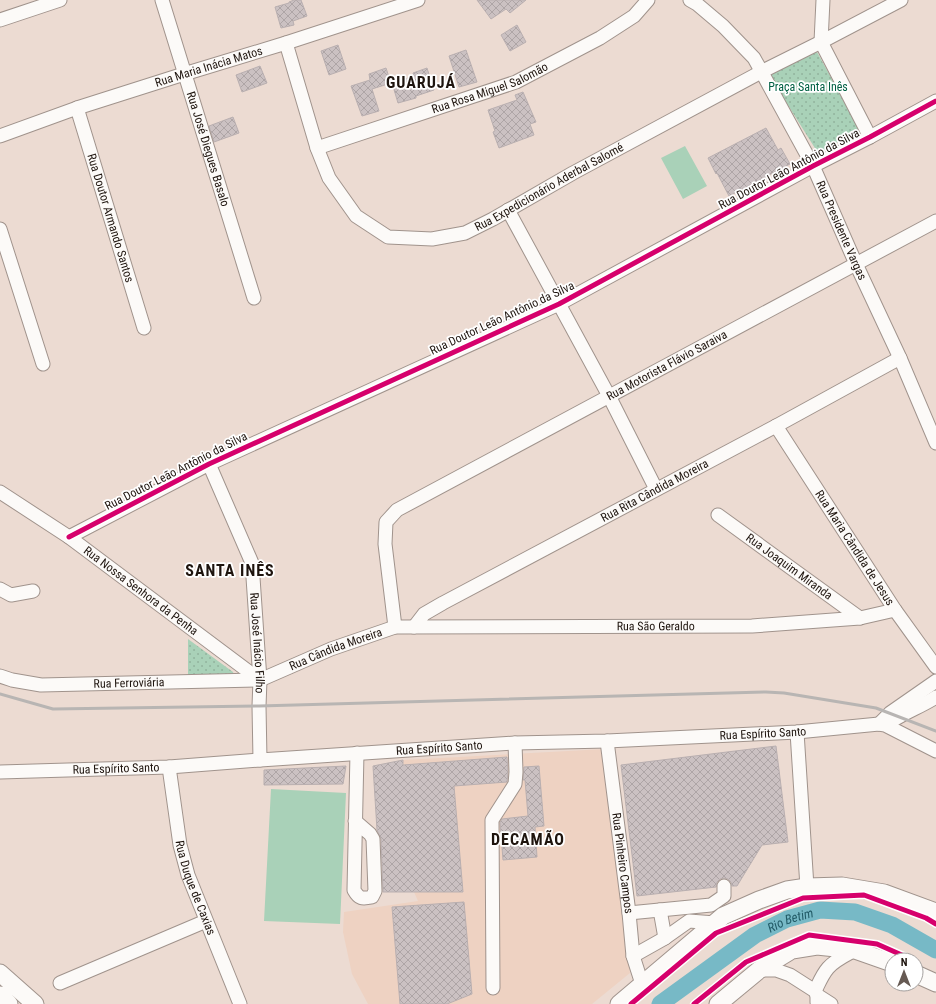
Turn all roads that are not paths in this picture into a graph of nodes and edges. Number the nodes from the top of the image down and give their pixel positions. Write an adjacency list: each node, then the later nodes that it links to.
1 (60, 0): 8 (street)
2 (162, 0): 12 (street, Rua José Diegues Basalo)
3 (418, 0): 10 (street, Rua Maria Inácia Matos)
4 (648, 0): 17 (street, Rua Rosa Miguel Salomão)
5 (690, 0): 11 (street, Rua Presidente Vargas)
6 (823, 0): 9 (street)
7 (901, 0): 9 (street, Rua Expedicionário Aderbal Salomé)
8 (0, 20)
9 (821, 42): 11 (street, Rua Expedicionário Aderbal Salomé); 16 (street)
10 (286, 43): 12 (street, Rua Maria Inácia Matos); 17 (street, Rua Expedicionário Aderbal Salomé)
11 (761, 72): 18 (street, Rua Presidente Vargas); 19 (street, Rua Expedicionário Aderbal Salomé)
12 (184, 74): 14 (street, Rua Maria Inácia Matos); 23 (street, Rua José Diegues Basalo)
13 (936, 101): 16 (street, Rua Doutor Leão Antônio da Silva)
14 (77, 108): 15 (street, Rua Maria Inácia Matos); 25 (street, Rua Doutor Armando Santos)
15 (0, 136)
16 (870, 137): 18 (street, Rua Doutor Leão Antônio da Silva)
17 (317, 148): 19 (street, Rua Expedicionário Aderbal Salomé)
18 (813, 166): 22 (street, Rua Presidente Vargas); 24 (street, Rua Doutor Leão Antônio da Silva)
19 (508, 210): 24 (street)
20 (936, 221): 22 (street, Rua Motorista Flávio Saraiva)
21 (0, 229): 27 (street)
22 (856, 264): 26 (street, Rua Presidente Vargas); 28 (street, Rua Motorista Flávio Saraiva)
23 (254, 298)
24 (559, 304): 28 (street); 31 (street, Rua Doutor Leão Antônio da Silva)
25 (144, 328)
26 (900, 358): 29 (street, Rua Rita Cândida Moreira); 30 (street, Rua Presidente Vargas)
27 (43, 364)
28 (609, 396): 32 (street); 40 (street, Rua Motorista Flávio Saraiva)
29 (776, 426): 32 (street, Rua Rita Cândida Moreira); 38 (street, Rua Maria Cândida de Jesus)
30 (936, 443)
31 (209, 464): 35 (street, Rua Doutor Leão Antônio da Silva); 44 (street, Rua José Inácio Filho)
32 (656, 489): 41 (street, Rua Rita Cândida Moreira)
33 (0, 492): 35 (street, Rua Nossa Senhora da Penha)
34 (718, 515): 39 (street, Rua Joaquim Miranda)
35 (69, 537): 44 (street, Rua Nossa Senhora da Penha)
36 (0, 589): 37 (street)
37 (33, 591)
38 (895, 610): 39 (street, Rua São Geraldo); 42 (street, Rua Maria Cândida de Jesus)
39 (860, 618): 41 (street, Rua São Geraldo)
40 (395, 627): 41 (street, Rua Cândida Moreira); 44 (street, Rua Cândida Moreira)
41 (414, 627)
42 (936, 667)
43 (0, 676): 44 (street, Rua Ferroviária)
44 (260, 680): 53 (street, Rua José Inácio Filho)
45 (936, 681): 47 (street)
46 (936, 697): 47 (street)
47 (882, 724): 48 (street, Rua Espírito Santo); 51 (street)
48 (797, 732): 49 (street, Rua Espírito Santo); 58 (street)
49 (607, 741): 50 (street, Rua Espírito Santo); 61 (street, Rua Pinheiro Campos)
50 (514, 743): 52 (street, Rua Espírito Santo); 74 (street)
51 (936, 751)
52 (357, 753): 53 (street, Rua Espírito Santo); 56 (street)
53 (260, 760): 54 (street, Rua Espírito Santo)
54 (169, 767): 55 (street, Rua Espírito Santo); 62 (street, Rua Duque de Caxias)
55 (0, 772)
56 (356, 821): 56 (street)
57 (724, 886): 59 (street)
58 (807, 887): 60 (main road); 63 (main road)
59 (660, 910): 61 (street); 64 (street)
60 (936, 912)
61 (629, 913): 66 (street, Rua Pinheiro Campos)
62 (206, 920): 71 (street); 79 (street, Rua Duque de Caxias)
63 (715, 923): 64 (street); 73 (main road)
64 (665, 938): 66 (street)
65 (855, 950): 67 (main road); 68 (main road); 76 (street)
66 (633, 956): 73 (street, Rua Pinheiro Campos)
67 (884, 960)
68 (759, 970): 76 (street); 81 (main road)
69 (0, 973): 78 (main road)
70 (924, 978): 72 (main road)
71 (60, 983)
72 (936, 983)
73 (642, 984): 80 (main road)
74 (493, 988)
75 (0, 995): 77 (main road)
76 (817, 997): 82 (street)
77 (9, 1004)
78 (35, 1004)
79 (240, 1004)
80 (619, 1004)
81 (718, 1004)
82 (831, 1004)

